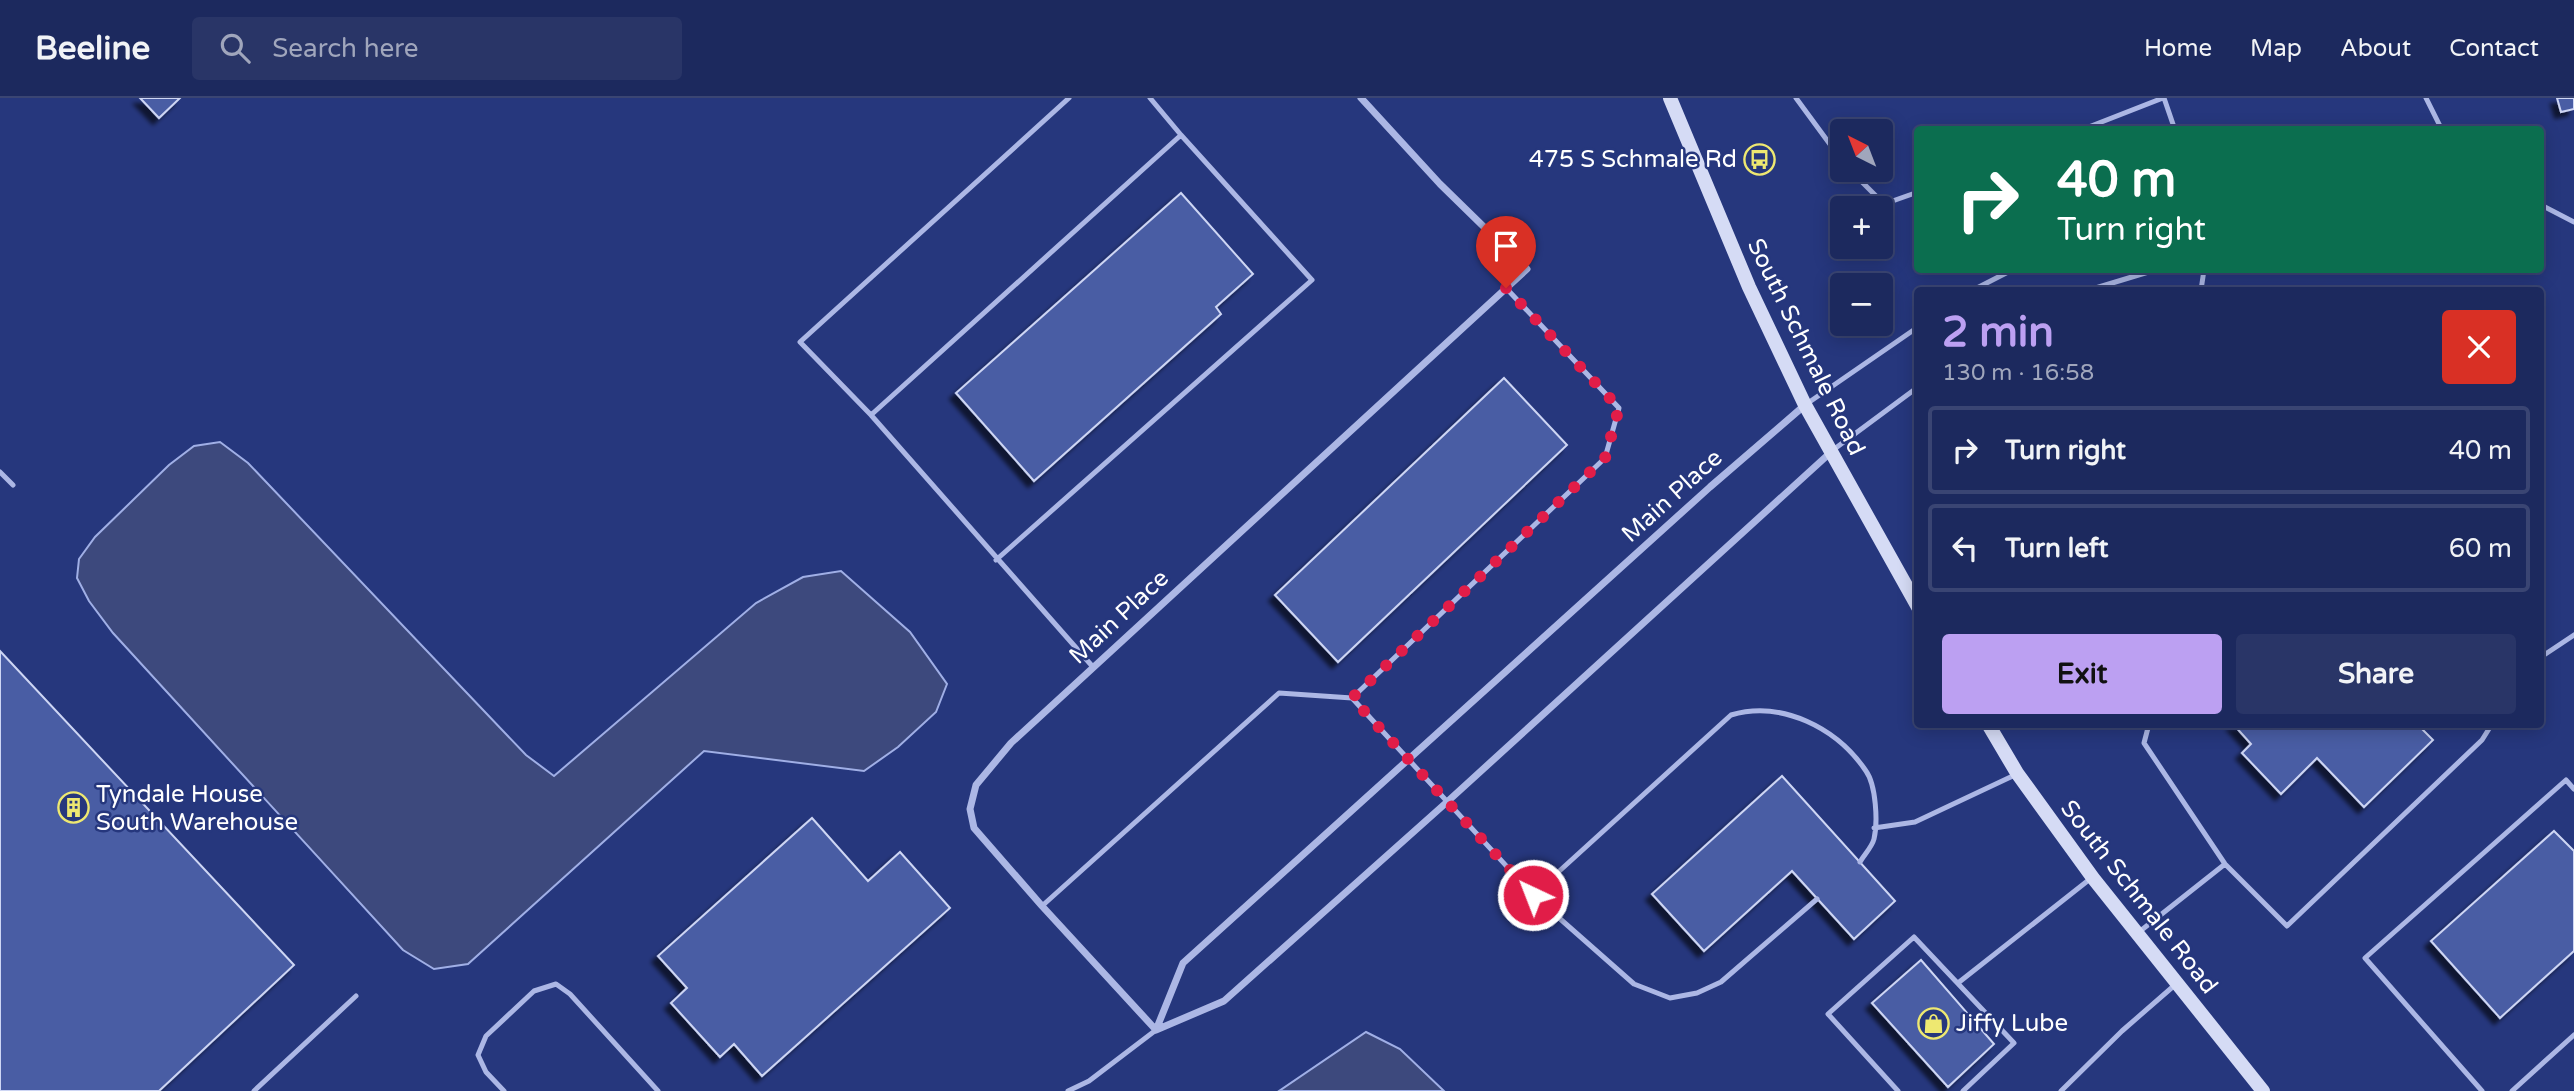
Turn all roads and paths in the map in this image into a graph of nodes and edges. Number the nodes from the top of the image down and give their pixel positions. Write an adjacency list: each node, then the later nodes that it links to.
1 (1069, 98): 25 (lane)
2 (1150, 98): 11 (lane)
3 (1360, 98): 21 (street, Main Place)
4 (1670, 98): 24 (main road, South Schmale Road)
5 (1796, 98): 12 (lane)
6 (2164, 98): 8 (lane); 9 (lane)
7 (2426, 98): 10 (lane)
8 (2091, 126)
9 (2174, 126)
10 (2440, 126)
11 (1181, 135): 25 (lane); 29 (lane)
12 (1830, 144)
13 (1862, 182): 14 (lane)
14 (1914, 193)
15 (2544, 207): 16 (lane)
16 (2574, 222)
17 (2006, 273): 19 (lane)
18 (2145, 273): 20 (lane)
19 (1979, 287)
20 (2099, 287)
21 (1506, 288): 33 (street, Main Place); 34 (lane)
22 (1914, 330): 24 (lane)
23 (1914, 390): 26 (lane)
24 (1805, 405): 26 (main road, South Schmale Road); 38 (street, Main Place)
25 (871, 415): 29 (lane)
26 (1830, 453): 30 (main road, South Schmale Road); 41 (street)
27 (0, 472): 28 (lane)
28 (13, 485)
29 (996, 560): 33 (lane)
30 (1914, 600)
31 (2574, 635): 32 (lane)
32 (2544, 655)
33 (1093, 667): 48 (street, Main Place)
34 (1352, 698): 38 (lane); 48 (lane)
35 (1990, 728): 39 (main road, South Schmale Road)
36 (2148, 728): 44 (lane)
37 (2490, 728): 44 (lane)
38 (1408, 759): 41 (lane); 53 (street, Main Place)
39 (2017, 774): 42 (lane); 45 (main road, South Schmale Road)
40 (2574, 789): 63 (lane)
41 (1447, 802): 46 (lane); 53 (street)
42 (1874, 828): 43 (lane); 46 (lane)
43 (1860, 862)
44 (2225, 864): 49 (lane)
45 (2092, 878): 49 (main road, South Schmale Road); 50 (lane)
46 (1533, 895): 47 (lane)
47 (1817, 899)
48 (1042, 906): 53 (street, Main Place)
49 (2137, 934): 51 (main road, South Schmale Road)
50 (1958, 983): 60 (lane); 61 (lane)
51 (2176, 984): 55 (main road, South Schmale Road); 62 (lane)
52 (356, 996): 56 (lane)
53 (1156, 1030): 59 (lane)
54 (2574, 1035): 64 (lane)
55 (2257, 1089)
56 (254, 1091)
57 (504, 1091): 58 (lane)
58 (658, 1091)
59 (1068, 1091)
60 (1898, 1091)
61 (1963, 1091)
62 (2061, 1091)
63 (2482, 1091)
64 (2512, 1091)

